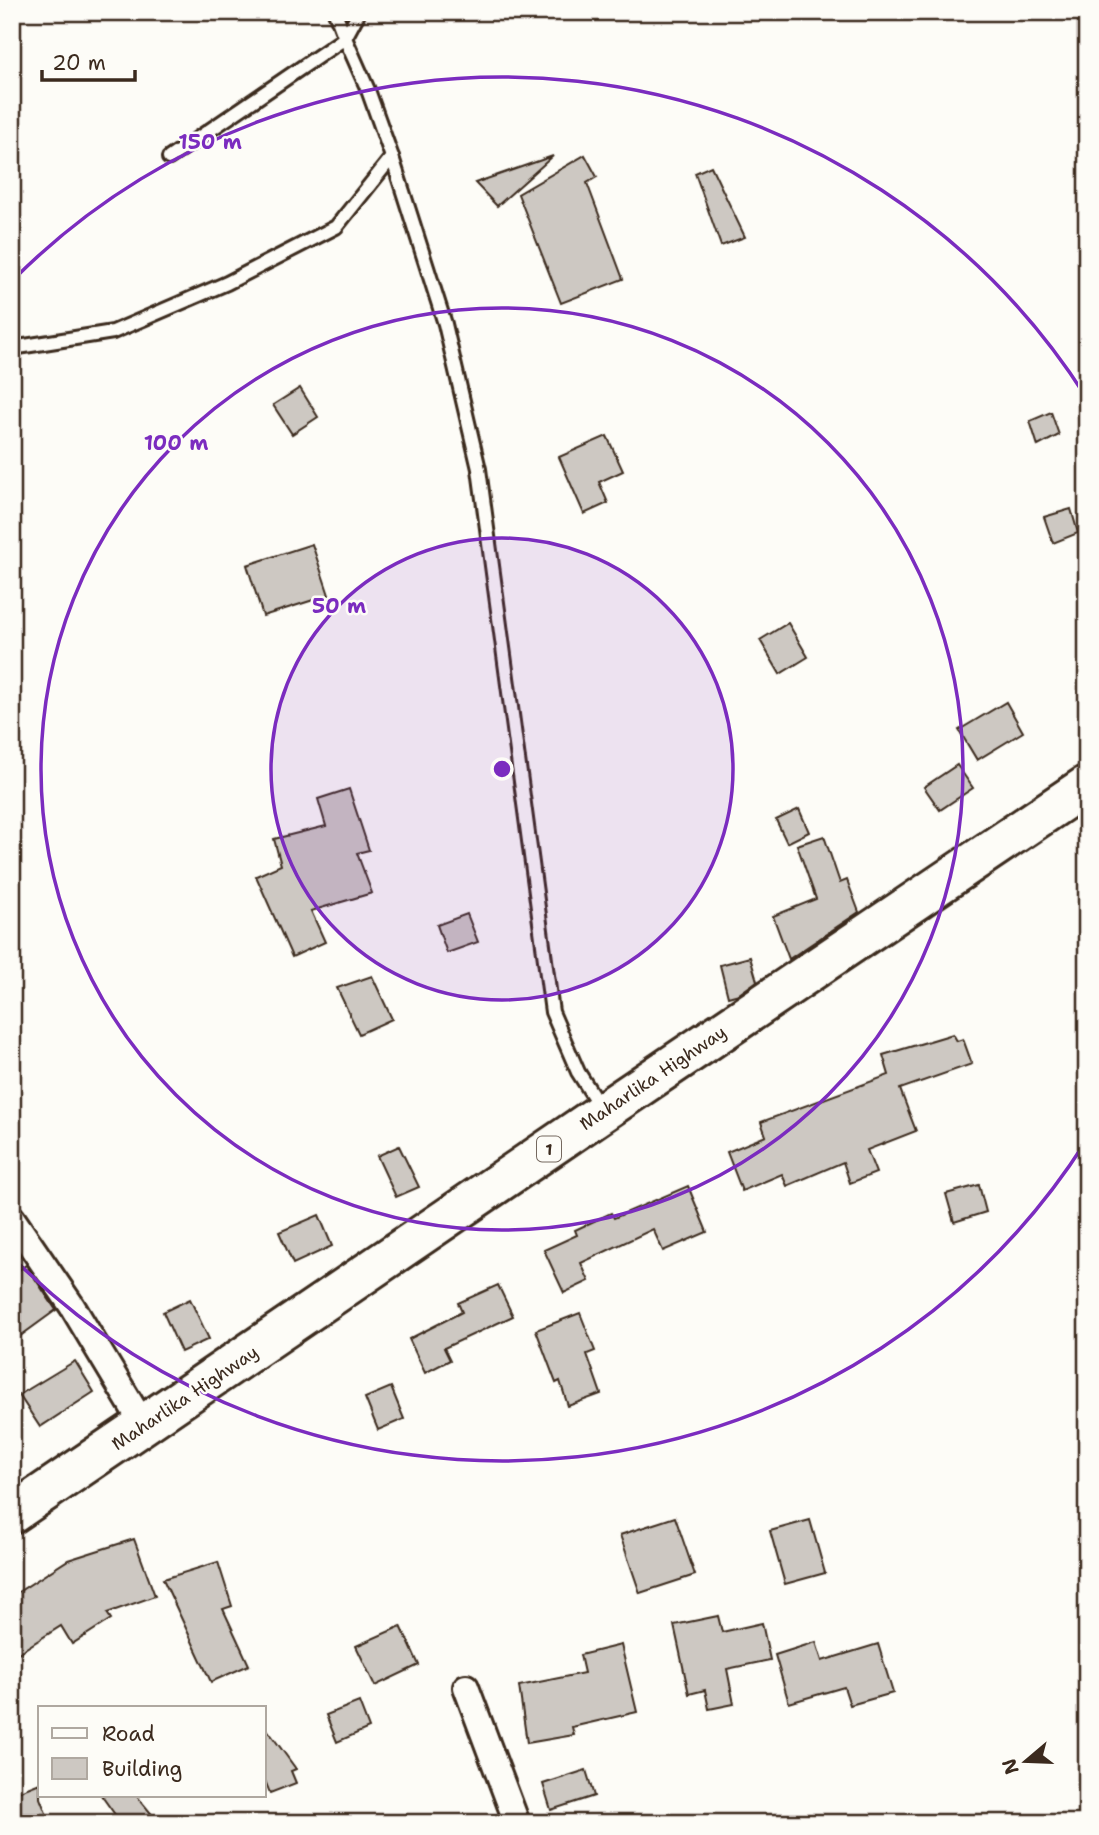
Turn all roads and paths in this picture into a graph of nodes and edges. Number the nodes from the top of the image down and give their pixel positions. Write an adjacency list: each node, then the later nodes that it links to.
1 (335, 12): 3 (lane)
2 (359, 12): 3 (lane)
3 (345, 38): 4 (lane); 5 (lane)
4 (392, 157): 6 (lane); 8 (lane)
5 (169, 158)
6 (12, 348)
7 (1087, 785): 8 (highway, Maharlika Highway / 1)
8 (604, 1111): 10 (highway, Maharlika Highway / 1)
9 (12, 1218): 10 (street)
10 (144, 1426): 11 (highway, Maharlika Highway / 1)
11 (12, 1514)
12 (466, 1688): 13 (street)
13 (517, 1823)

